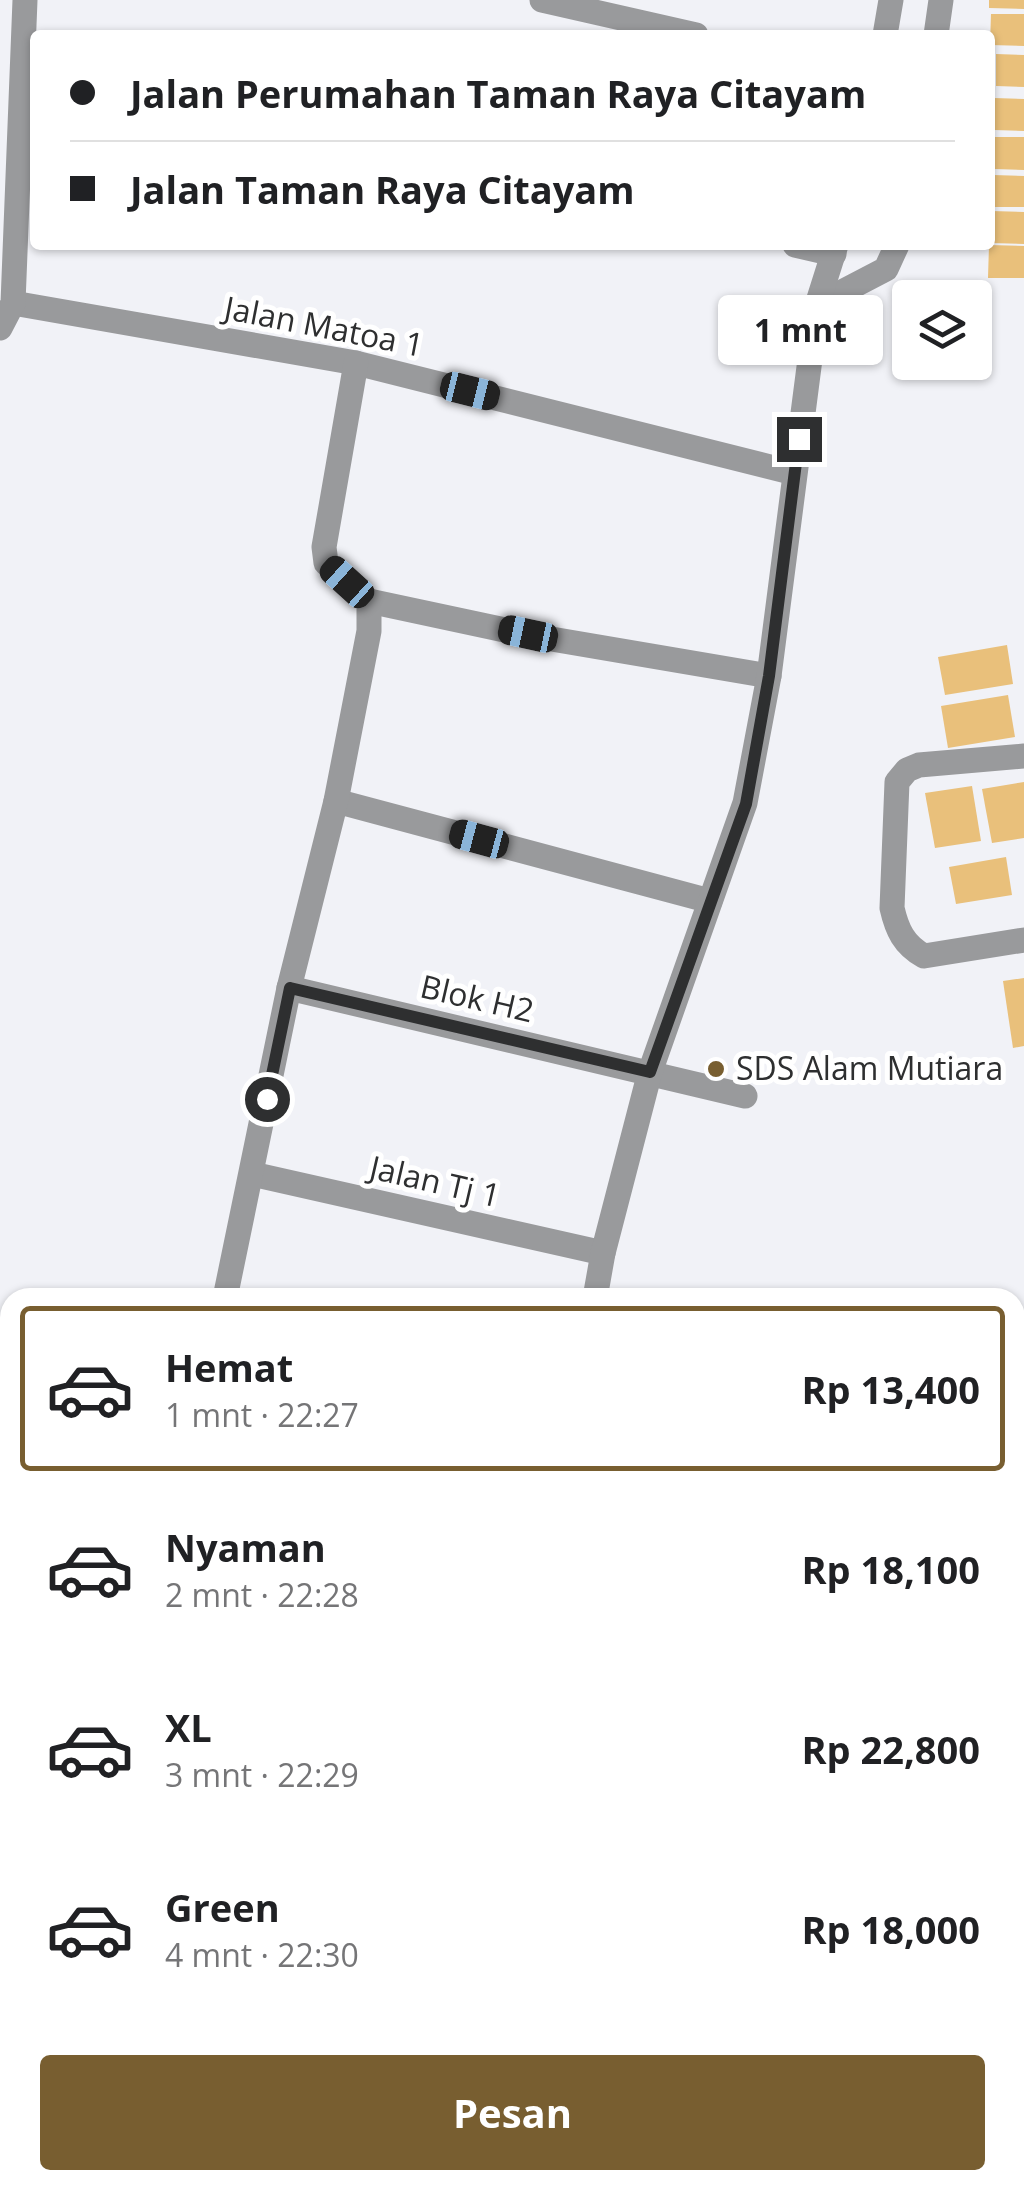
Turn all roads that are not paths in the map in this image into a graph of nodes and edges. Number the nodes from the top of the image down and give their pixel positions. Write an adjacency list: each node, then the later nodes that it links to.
1 (25, 0): 8 (street)
2 (542, 0): 5 (street)
3 (891, 0): 6 (street)
4 (941, 0): 7 (street)
5 (674, 30)
6 (887, 30)
7 (937, 30)
8 (29, 75): 11 (street)
9 (835, 250): 12 (street)
10 (895, 250): 12 (street)
11 (12, 303): 13 (street); 14 (street, Jalan Matoa 1)
12 (816, 305): 15 (street)
13 (0, 328)
14 (356, 363): 15 (street, Jalan Matoa 1); 16 (street)
15 (794, 472): 17 (street)
16 (369, 601): 17 (street); 19 (street)
17 (769, 676): 20 (street)
18 (1024, 756): 21 (street)
19 (336, 801): 20 (street); 22 (street)
20 (710, 900): 23 (street)
21 (1024, 940)
22 (290, 988): 23 (street, Blok H2); 25 (street)
23 (650, 1072): 24 (street, Blok H2); 26 (street)
24 (745, 1096)
25 (252, 1174): 26 (street, Jalan Tj 1); 27 (street)
26 (603, 1253): 28 (street)
27 (227, 1288)
28 (597, 1288)

